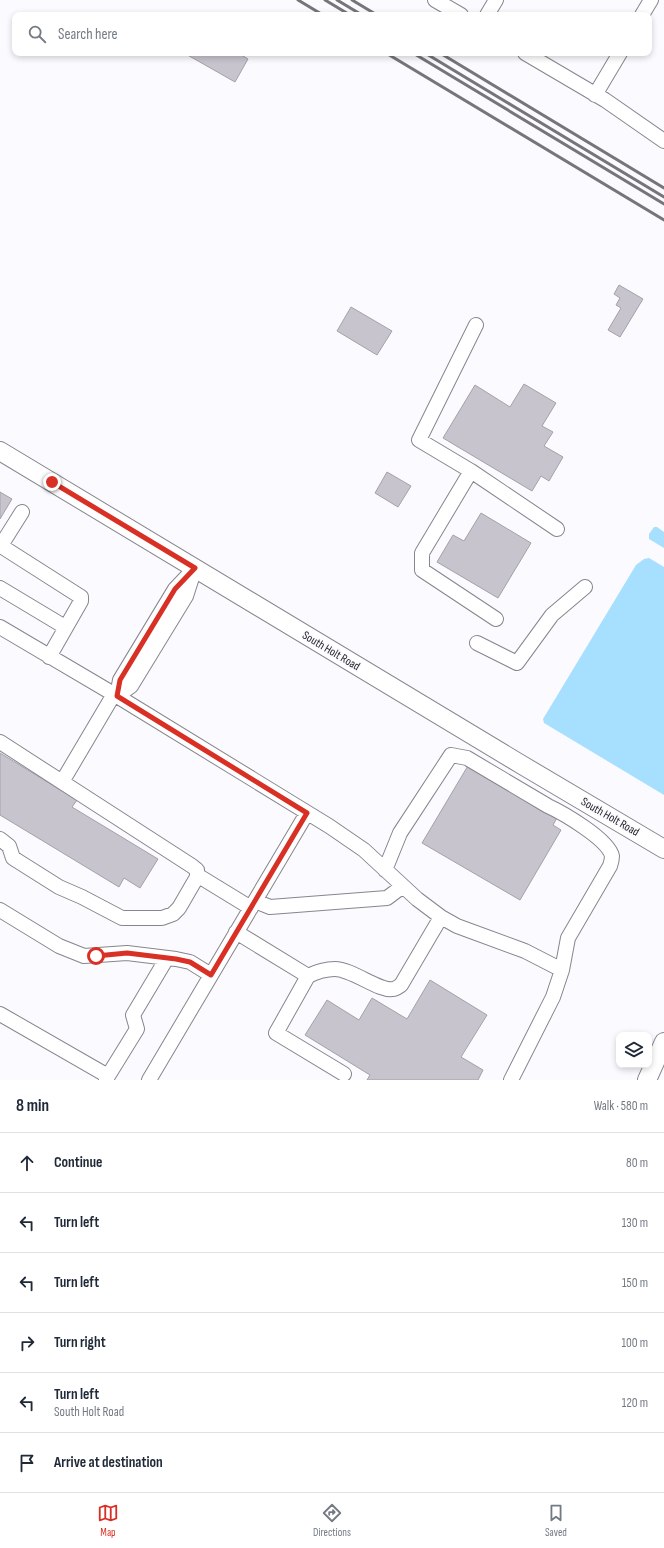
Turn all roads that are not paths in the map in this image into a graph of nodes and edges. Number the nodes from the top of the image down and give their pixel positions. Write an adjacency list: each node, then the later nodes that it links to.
1 (435, 0): 4 (lane)
2 (496, 0): 5 (lane)
3 (651, 0): 6 (lane)
4 (456, 12)
5 (489, 12)
6 (644, 12)
7 (530, 56): 9 (lane)
8 (618, 56): 9 (lane)
9 (595, 95): 10 (lane)
10 (664, 141)
11 (476, 325): 13 (lane)
12 (0, 450): 17 (main road, South Holt Road)
13 (471, 471): 15 (lane); 20 (lane)
14 (22, 512): 16 (lane)
15 (557, 529)
16 (0, 547): 22 (lane)
17 (195, 568): 25 (lane); 30 (main road, South Holt Road)
18 (586, 587): 23 (lane)
19 (0, 588): 22 (lane)
20 (496, 619)
21 (0, 627): 24 (lane)
22 (65, 627): 24 (lane)
23 (478, 643)
24 (49, 657): 25 (lane)
25 (116, 695): 27 (lane); 28 (lane)
26 (0, 742): 27 (lane)
27 (62, 782): 32 (lane)
28 (307, 813): 31 (lane); 34 (lane)
29 (0, 839): 32 (lane)
30 (664, 849)
31 (385, 870): 33 (lane); 39 (lane)
32 (197, 875): 34 (lane)
33 (403, 886): 34 (lane); 36 (lane)
34 (253, 904): 37 (lane)
35 (0, 910): 38 (lane)
36 (441, 917): 39 (lane); 41 (lane)
37 (236, 932): 40 (lane); 41 (lane)
38 (167, 958): 40 (lane); 45 (lane)
39 (562, 970): 47 (lane)
40 (211, 975): 46 (lane)
41 (308, 976): 44 (lane)
42 (0, 1014): 45 (lane)
43 (664, 1042): 48 (main road)
44 (344, 1074)
45 (107, 1078)
46 (149, 1080)
47 (511, 1080)
48 (648, 1080)

